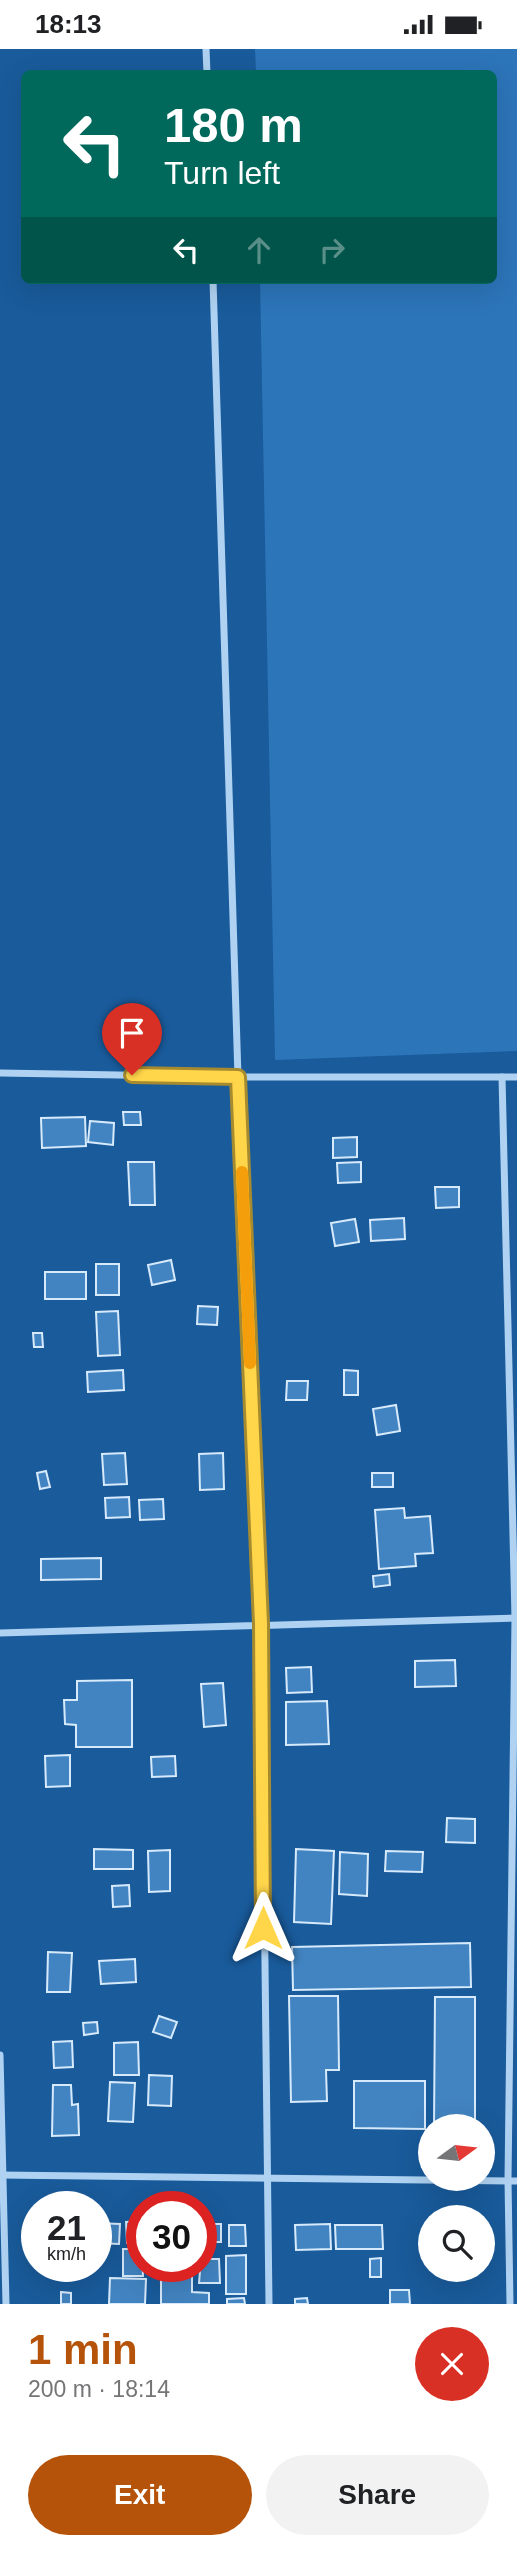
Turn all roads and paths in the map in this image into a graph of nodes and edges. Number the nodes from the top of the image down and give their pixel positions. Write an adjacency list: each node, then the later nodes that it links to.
1 (206, 49): 2 (street)
2 (207, 70)
3 (213, 284): 5 (street)
4 (0, 1073): 5 (street)
5 (238, 1077): 6 (street); 9 (street)
6 (502, 1077): 7 (street); 8 (street)
7 (517, 1077)
8 (516, 1618): 9 (street); 14 (street)
9 (261, 1624): 10 (street); 13 (street)
10 (0, 1633)
11 (0, 2055): 12 (street)
12 (1, 2175): 13 (street); 16 (street)
13 (265, 2177): 14 (street); 17 (street)
14 (508, 2180): 15 (street); 18 (street)
15 (517, 2181)
16 (6, 2304)
17 (269, 2304)
18 (510, 2304)

